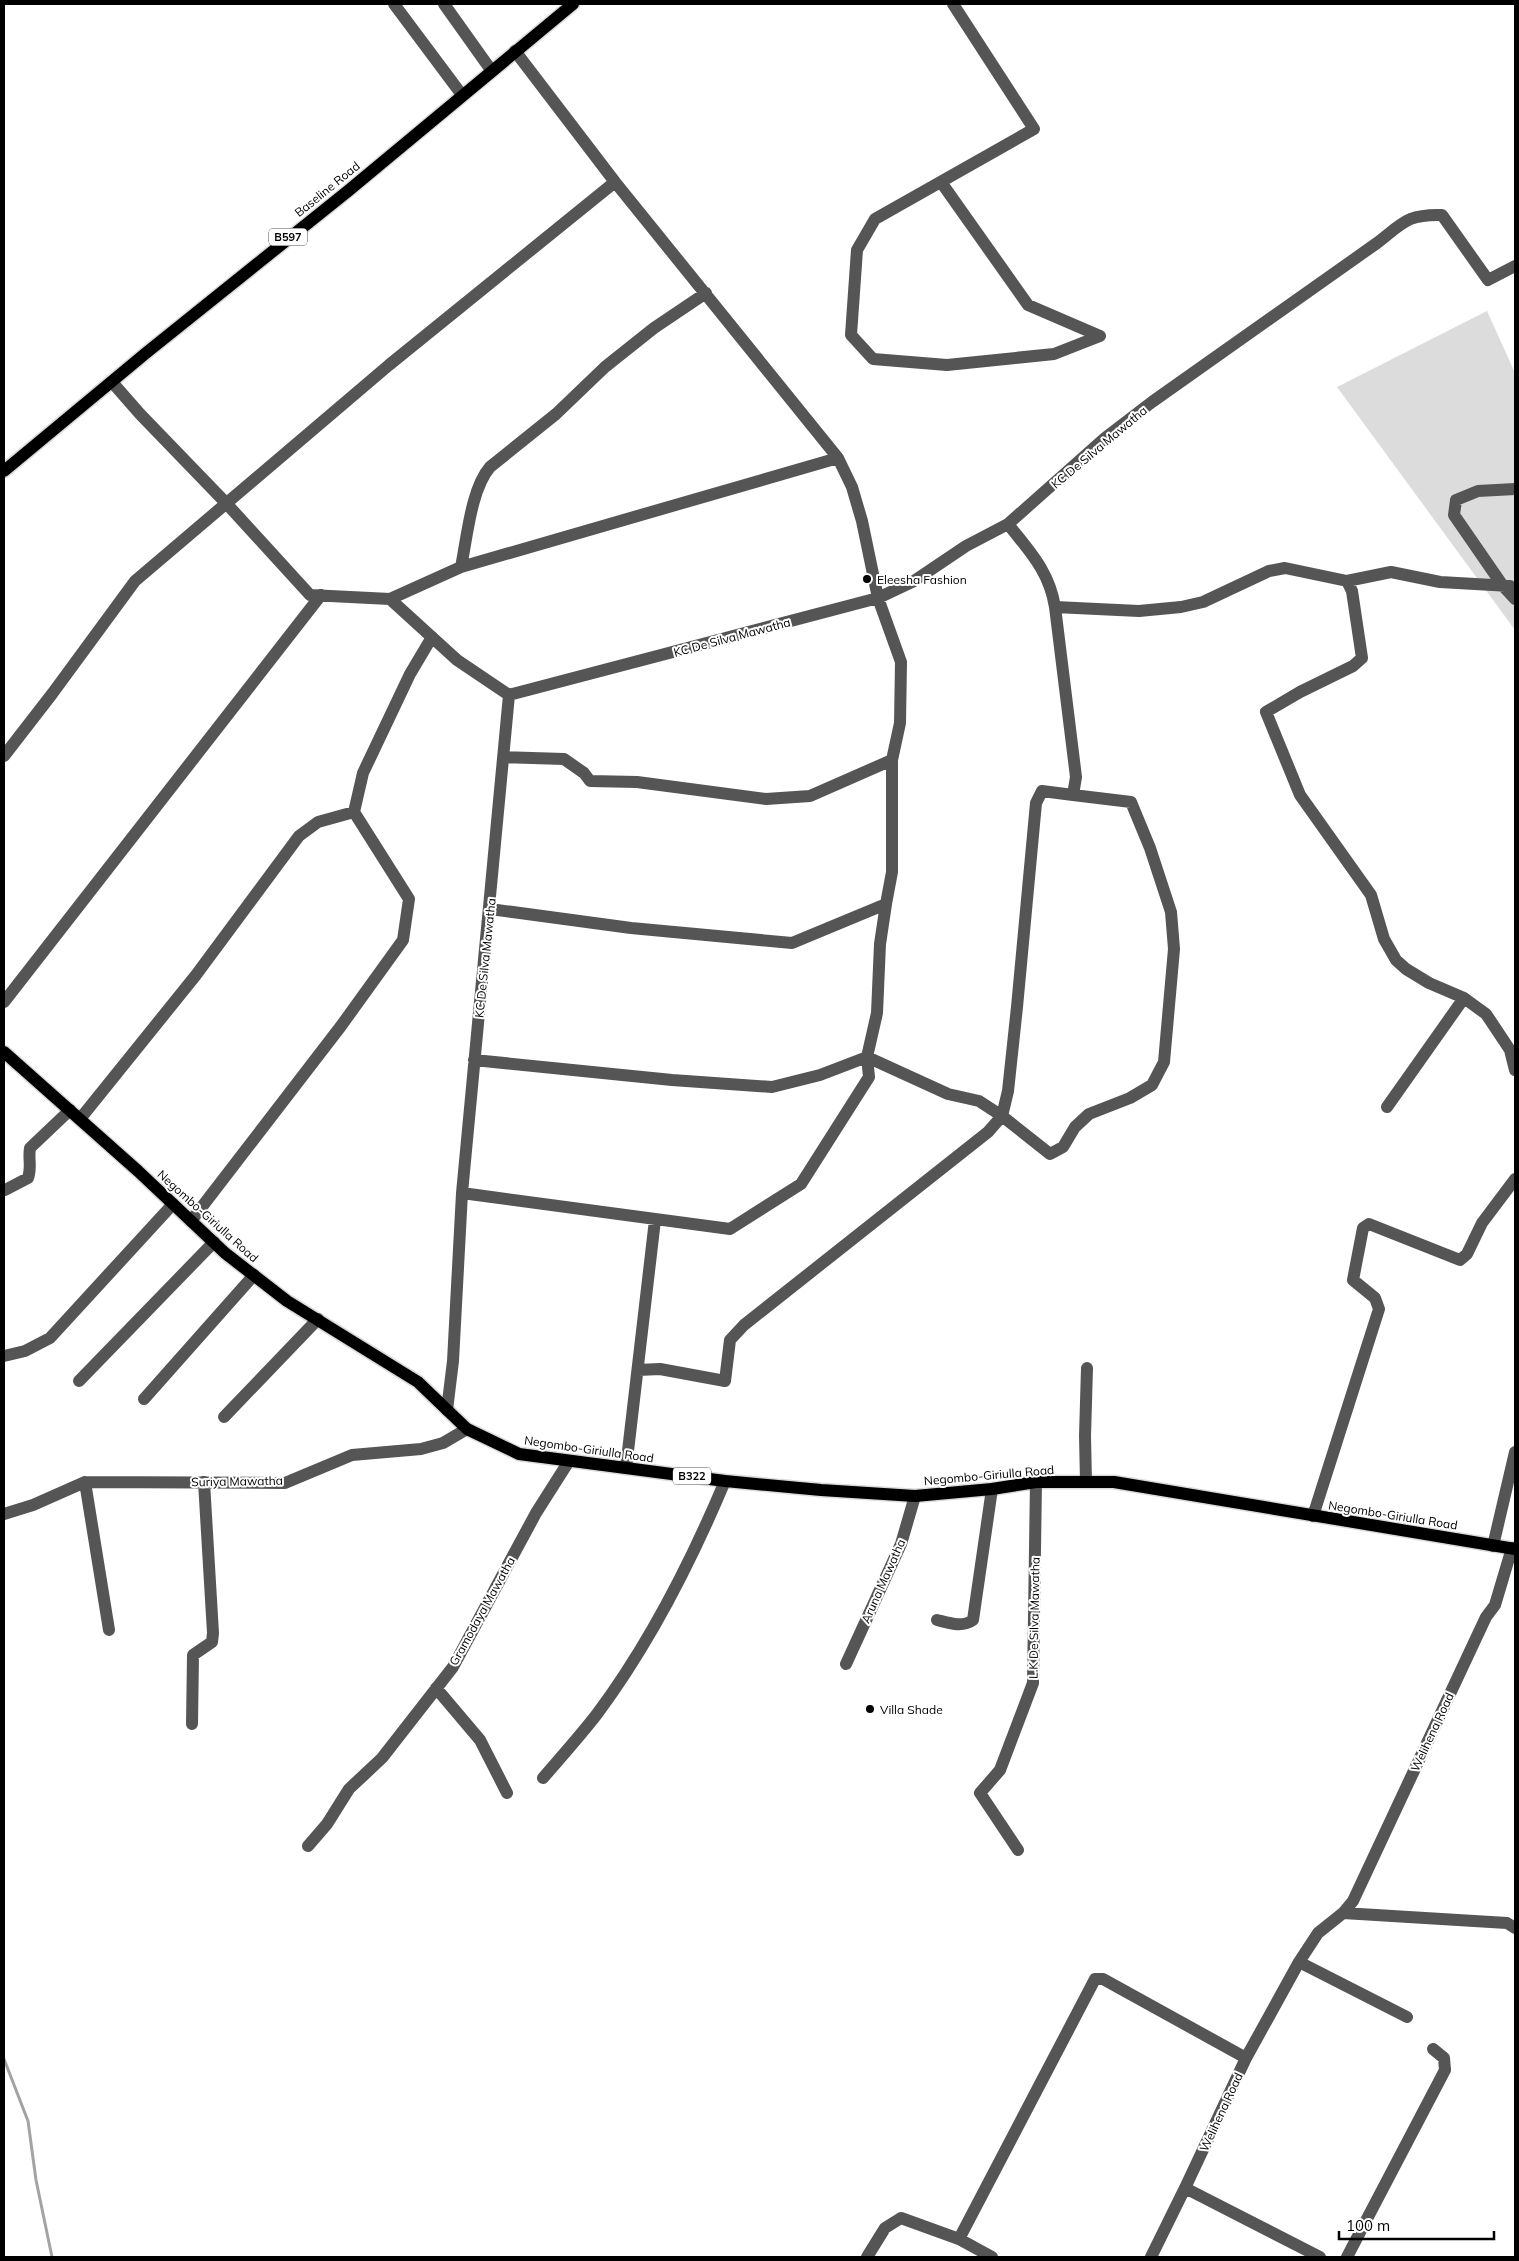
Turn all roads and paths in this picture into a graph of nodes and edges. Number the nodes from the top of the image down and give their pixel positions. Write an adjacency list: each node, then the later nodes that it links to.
1 (394, 4): 7 (street)
2 (444, 4): 6 (street)
3 (573, 4): 5 (main road, Baseline Road / B597)
4 (953, 4): 9 (street)
5 (515, 51): 6 (main road, Baseline Road / B597); 8 (street)
6 (491, 70): 7 (main road, Baseline Road / B597)
7 (462, 95): 12 (main road, Baseline Road / B597)
8 (615, 182): 11 (street); 16 (street)
9 (941, 182): 9 (street)
10 (1515, 266): 17 (street, KC De Silva Mawatha)
11 (706, 293): 13 (street); 18 (street)
12 (112, 382): 14 (main road, Baseline Road / B597); 16 (street)
13 (838, 458): 18 (street); 22 (street)
14 (4, 471)
15 (1515, 489): 20 (street)
16 (226, 503): 21 (street); 28 (street)
17 (1008, 524): 22 (street, KC De Silva Mawatha); 25 (street)
18 (461, 567): 24 (street)
19 (1347, 581): 20 (street); 25 (street); 35 (street)
20 (1509, 586): 23 (street)
21 (321, 595): 24 (street); 36 (street)
22 (878, 598): 27 (street, KC De Silva Mawatha); 30 (street)
23 (1515, 598)
24 (390, 599): 26 (street)
25 (1055, 607): 31 (street)
26 (432, 637): 27 (street); 32 (street)
27 (509, 695): 29 (street, KC De Silva Mawatha)
28 (4, 756)
29 (504, 757): 30 (street); 34 (street, KC De Silva Mawatha)
30 (892, 760): 33 (street)
31 (1074, 795): 43 (street); 43 (street)
32 (354, 812): 44 (street); 50 (street)
33 (886, 904): 34 (street); 38 (street)
34 (490, 909): 39 (street, KC De Silva Mawatha)
35 (1464, 998): 40 (street); 41 (street)
36 (4, 1002)
37 (4, 1052): 42 (main road, Negombo-Giriulla Road / B322)
38 (867, 1056): 39 (street); 43 (street); 49 (street)
39 (474, 1060): 47 (street, KC De Silva Mawatha)
40 (1515, 1070)
41 (1387, 1107)
42 (70, 1110): 44 (main road, Negombo-Giriulla Road / B322); 46 (street)
43 (1002, 1116): 56 (street)
44 (80, 1119): 48 (main road, Negombo-Giriulla Road / B322)
45 (1515, 1179): 73 (street)
46 (5, 1190)
47 (462, 1193): 49 (street); 59 (street, KC De Silva Mawatha)
48 (173, 1204): 50 (main road, Negombo-Giriulla Road / B322); 54 (street)
49 (655, 1220): 56 (street)
50 (191, 1221): 51 (main road, Negombo-Giriulla Road / B322)
51 (214, 1242): 52 (main road, Negombo-Giriulla Road / B322); 57 (street)
52 (254, 1275): 53 (main road, Negombo-Giriulla Road / B322); 58 (street)
53 (318, 1319): 59 (main road, Negombo-Giriulla Road / B322); 60 (street)
54 (4, 1356)
55 (1087, 1368): 69 (street)
56 (638, 1370): 64 (street)
57 (79, 1381)
58 (144, 1399)
59 (447, 1410): 61 (main road, Negombo-Giriulla Road / B322)
60 (224, 1417)
61 (467, 1429): 63 (main road, Negombo-Giriulla Road / B322); 67 (street, Suriya Mawatha)
62 (1515, 1452): 74 (street)
63 (569, 1460): 64 (main road, Negombo-Giriulla Road / B322); 79 (street, Gramodaya Mawatha)
64 (626, 1468): 65 (main road, Negombo-Giriulla Road / B322)
65 (725, 1481): 71 (main road, Negombo-Giriulla Road / B322); 81 (street)
66 (85, 1482): 67 (street, Suriya Mawatha); 72 (street, Suriya Mawatha); 77 (street)
67 (204, 1482): 80 (street)
68 (1036, 1482): 69 (main road, Negombo-Giriulla Road / B322); 70 (main road, Negombo-Giriulla Road / B322); 84 (street, L.K De Silva Mawatha)
69 (1086, 1482): 73 (main road, Negombo-Giriulla Road / B322)
70 (992, 1489): 71 (main road, Negombo-Giriulla Road / B322); 76 (street)
71 (914, 1496): 78 (street, Aruna Mawatha)
72 (4, 1514)
73 (1313, 1516): 74 (main road, Negombo-Giriulla Road / B322)
74 (1493, 1546): 75 (main road, Negombo-Giriulla Road / B322)
75 (1514, 1549): 85 (street, Welihena Road)
76 (937, 1620)
77 (109, 1630)
78 (846, 1664)
79 (436, 1688): 82 (street); 83 (street, Gramodaya Mawatha)
80 (192, 1724)
81 (543, 1778)
82 (507, 1793)
83 (308, 1846)
84 (1018, 1850)
85 (1343, 1913): 86 (street); 87 (street, Welihena Road)
86 (1515, 1928)
87 (1299, 1962): 88 (street); 90 (street, Welihena Road)
88 (1407, 2017)
89 (1433, 2049): 98 (street)
90 (1246, 2058): 91 (street, Welihena Road); 92 (street)
91 (1185, 2188): 93 (street); 96 (street, Welihena Road)
92 (959, 2239): 94 (street); 95 (street)
93 (1293, 2252): 97 (street)
94 (867, 2257)
95 (992, 2257)
96 (1151, 2257)
97 (1320, 2257)
98 (1347, 2257)

